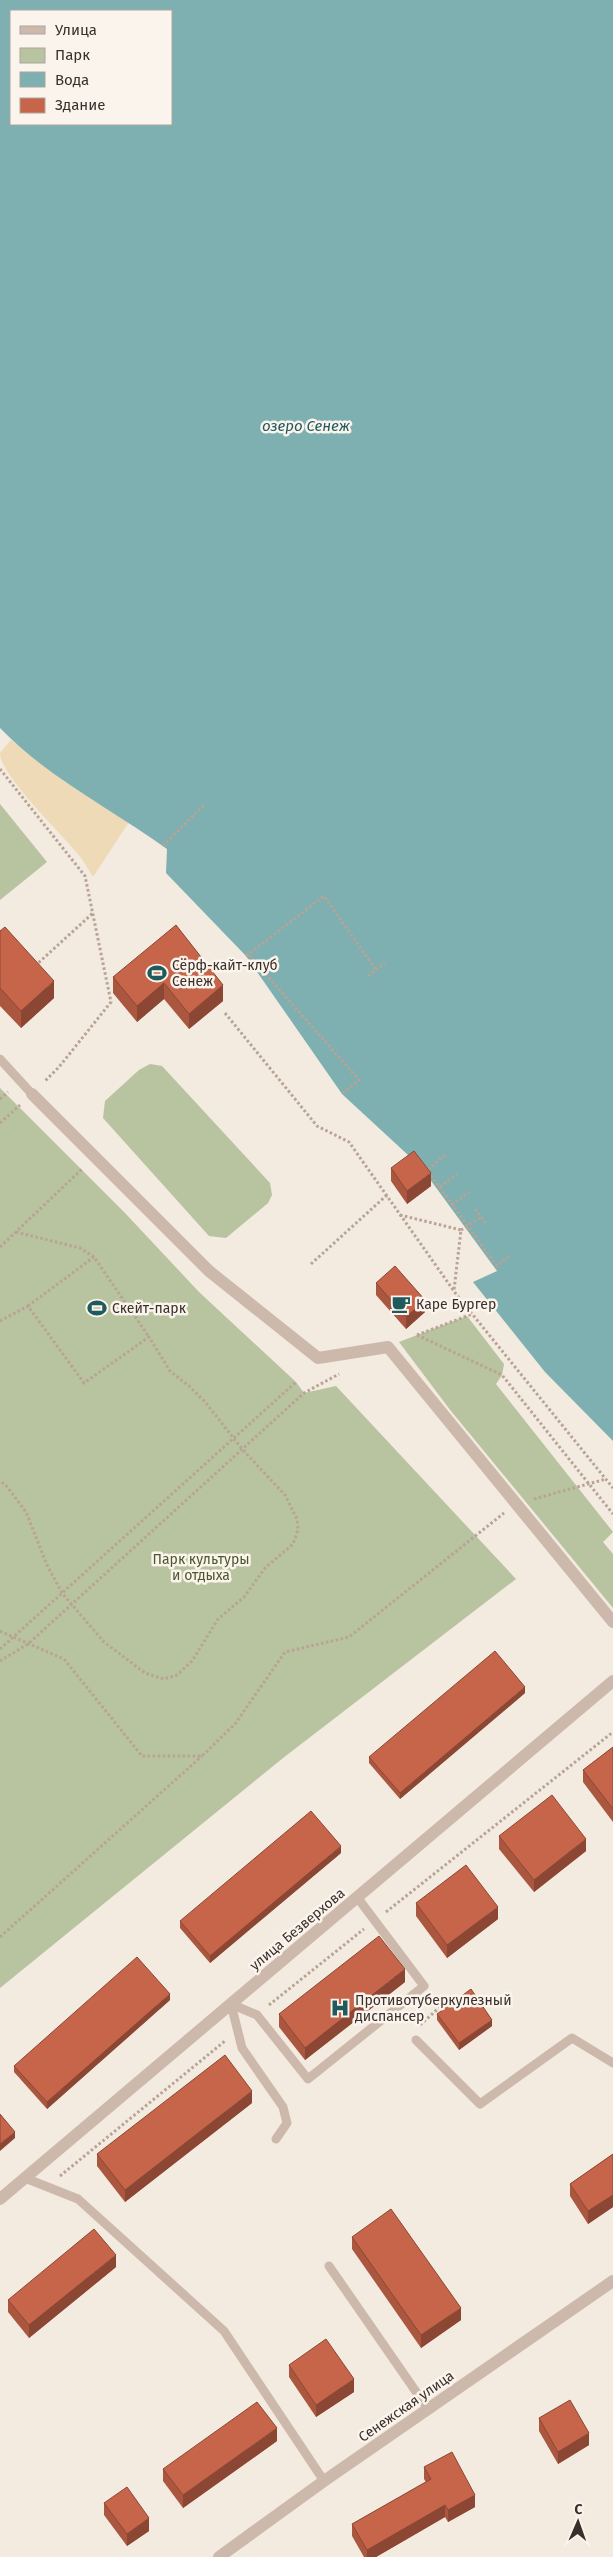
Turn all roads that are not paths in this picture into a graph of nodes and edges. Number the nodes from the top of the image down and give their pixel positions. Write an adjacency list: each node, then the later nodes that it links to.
1 (0, 1059): 2 (lane)
2 (32, 1094): 3 (street)
3 (613, 1622)
4 (613, 1681): 5 (street, улица Безверхова)
5 (357, 1897): 6 (street, улица Безверхова); 6 (lane)
6 (231, 2004): 9 (lane); 10 (street, улица Безверхова)
7 (416, 2040): 8 (lane)
8 (613, 2063)
9 (276, 2139)
10 (25, 2178): 11 (street, улица Безверхова); 15 (lane)
11 (0, 2199)
12 (329, 2266): 14 (lane)
13 (613, 2282): 14 (street, Сенежская улица)
14 (428, 2409): 15 (street, Сенежская улица)
15 (324, 2480): 16 (street, Сенежская улица)
16 (219, 2557)

